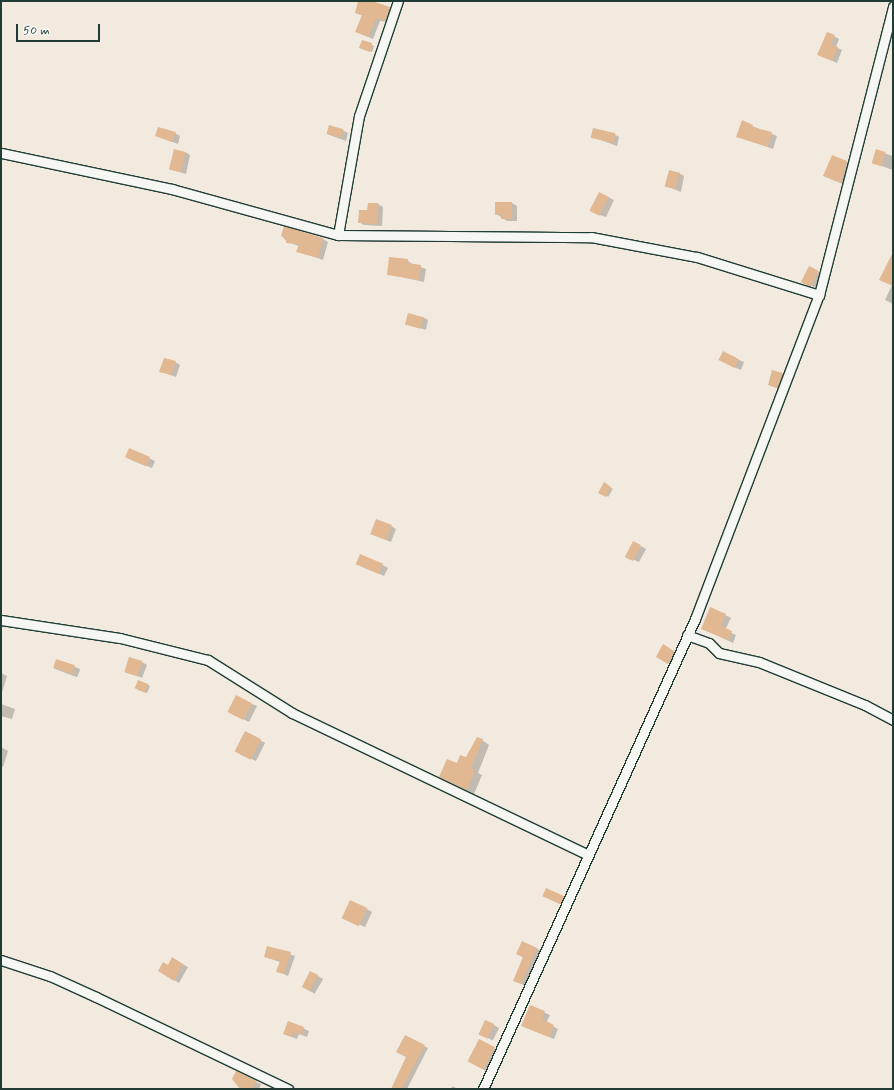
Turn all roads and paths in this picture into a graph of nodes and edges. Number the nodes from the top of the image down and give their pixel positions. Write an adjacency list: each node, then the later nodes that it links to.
1 (398, 1): 4 (street)
2 (893, 6): 5 (street)
3 (1, 153): 4 (street)
4 (338, 235): 5 (street)
5 (819, 295): 7 (street)
6 (1, 620): 9 (street)
7 (687, 635): 8 (street); 9 (street)
8 (893, 720)
9 (588, 856): 12 (street)
10 (1, 960): 11 (street)
11 (288, 1089)
12 (483, 1089)

